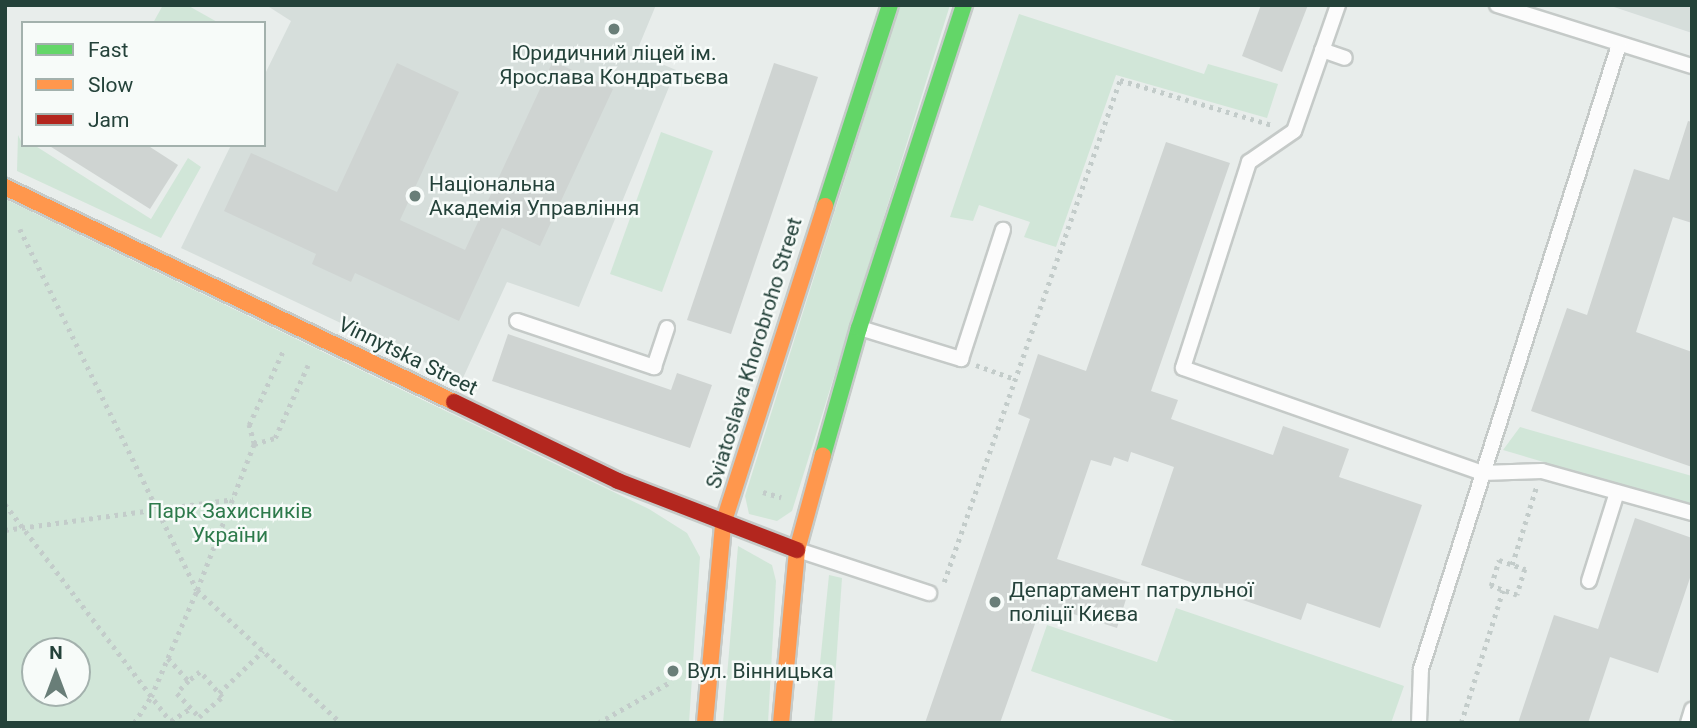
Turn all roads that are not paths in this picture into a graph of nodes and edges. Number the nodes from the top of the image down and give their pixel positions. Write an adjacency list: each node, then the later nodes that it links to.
1 (890, 5): 17 (street, Sviatoslava Khorobroho Street)
2 (964, 5): 13 (street)
3 (1338, 5): 6 (lane)
4 (1497, 5): 5 (lane)
5 (1619, 45): 8 (lane); 14 (lane)
6 (1322, 50): 7 (lane); 14 (lane)
7 (1345, 58)
8 (1692, 66)
9 (5, 187): 17 (street, Vinnytska Street)
10 (1003, 230): 13 (lane)
11 (517, 321): 12 (lane)
12 (667, 328)
13 (859, 328): 18 (street)
14 (1482, 472): 15 (lane); 24 (lane)
15 (1617, 492): 16 (lane); 19 (lane)
16 (1692, 513)
17 (723, 524): 18 (street, Vinnytska Street); 22 (street, Sviatoslava Khorobroho Street)
18 (797, 550): 20 (lane); 23 (street)
19 (1589, 581)
20 (929, 593)
21 (1692, 710): 25 (lane)
22 (705, 723)
23 (781, 723)
24 (1419, 723)
25 (1688, 723)

